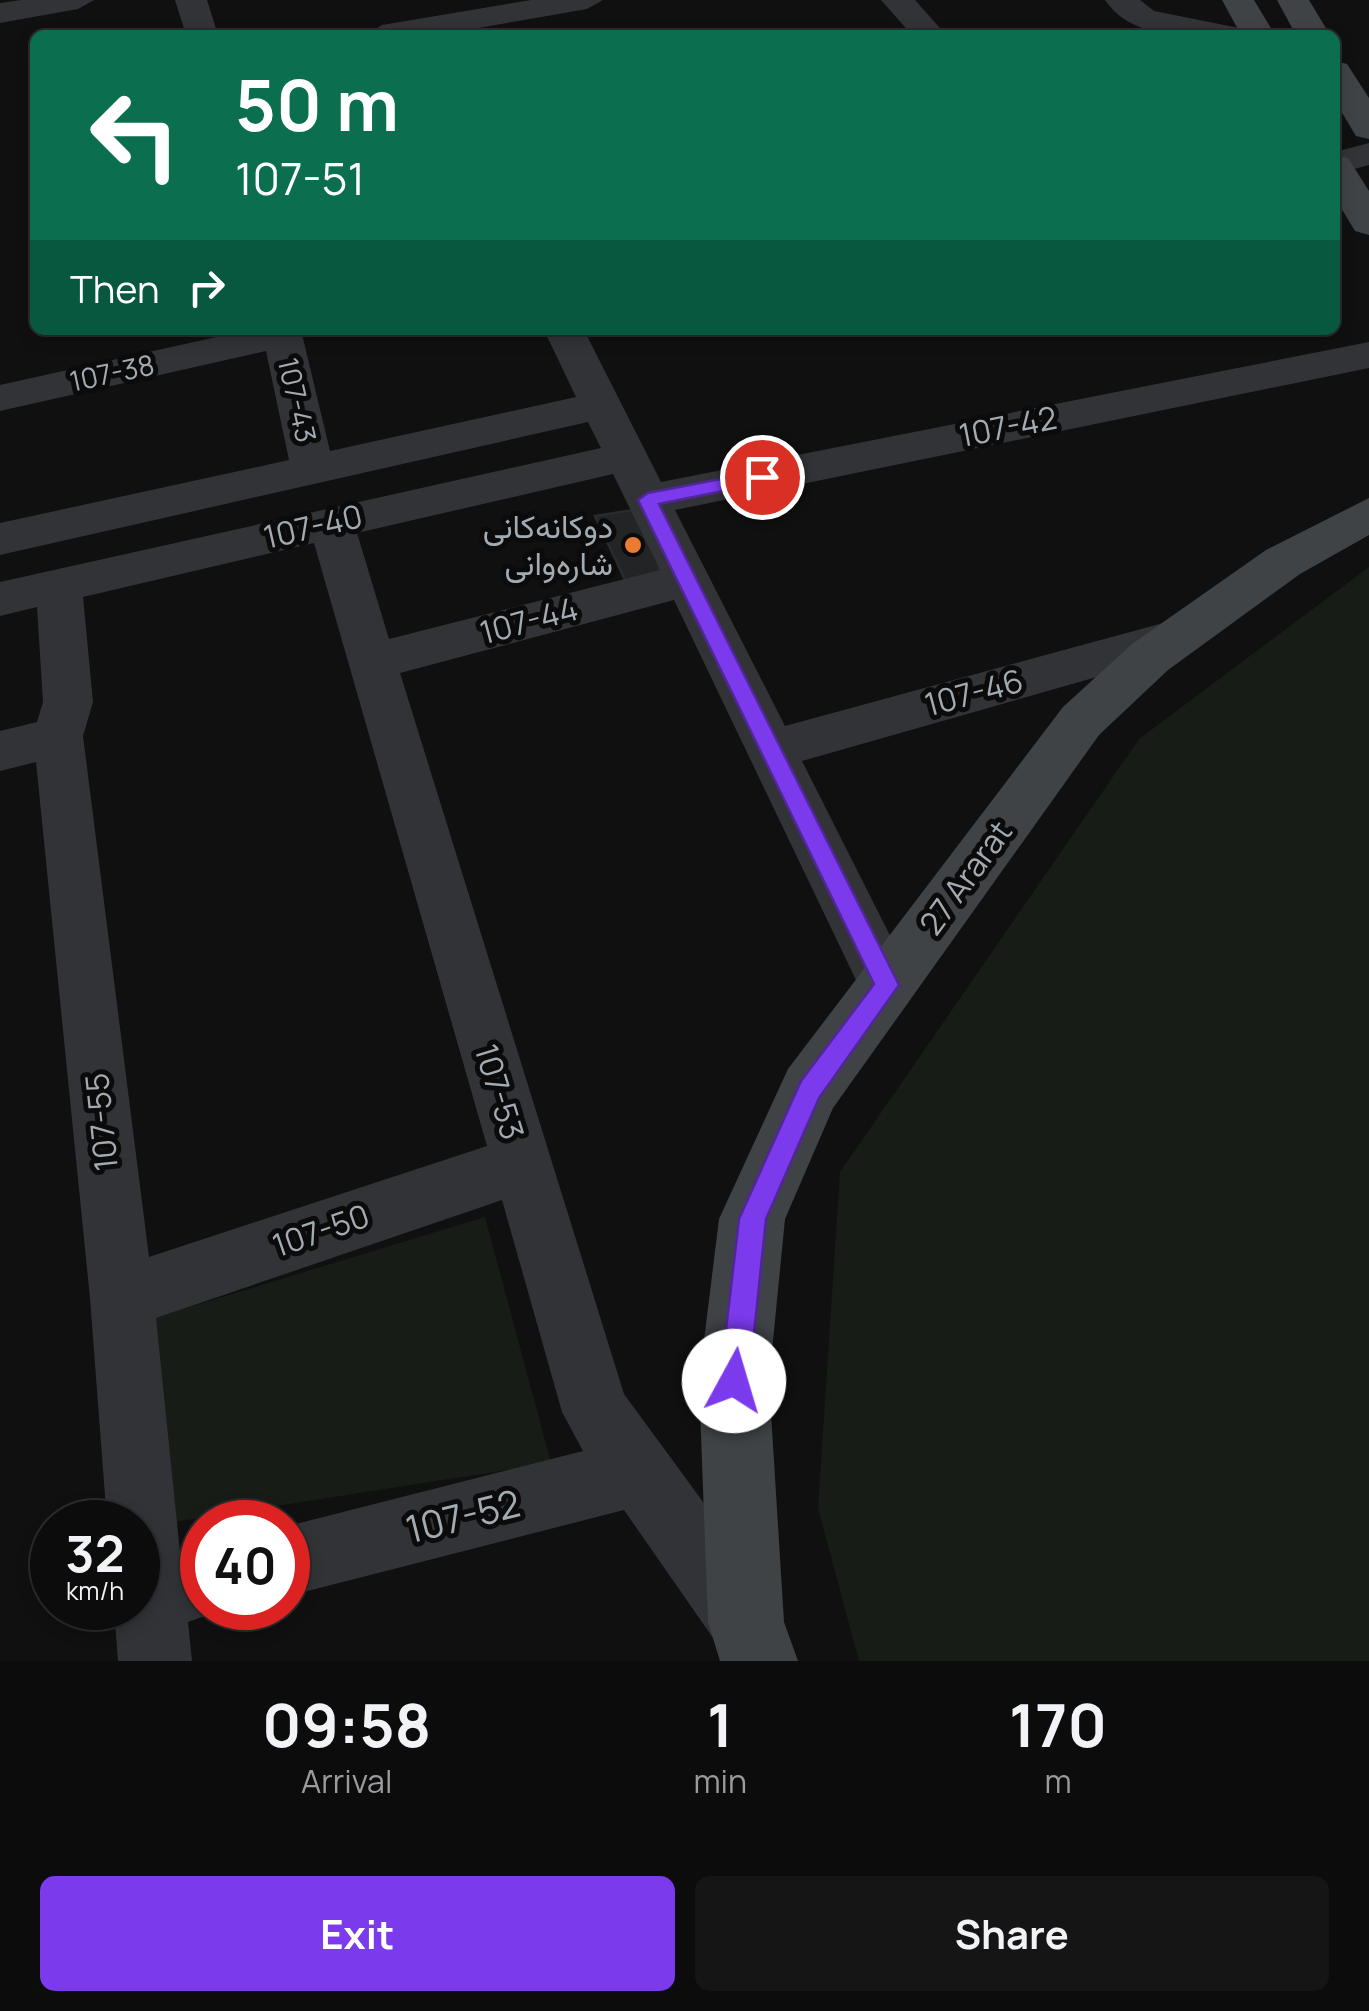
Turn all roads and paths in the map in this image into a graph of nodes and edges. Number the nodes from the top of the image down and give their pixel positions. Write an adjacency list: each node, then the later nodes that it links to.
1 (78, 0): 8 (street)
2 (191, 0): 9 (street)
3 (586, 0): 10 (street)
4 (897, 0): 11 (street)
5 (1121, 0): 12 (street)
6 (1238, 0): 13 (street)
7 (1293, 0): 14 (street)
8 (0, 13)
9 (200, 30)
10 (411, 30)
11 (925, 30)
12 (1202, 30)
13 (1255, 30)
14 (1311, 30)
15 (1340, 80): 16 (street)
16 (1357, 111)
17 (1369, 154): 18 (street)
18 (1340, 163)
19 (1340, 174): 20 (street)
20 (1369, 223)
21 (272, 335): 25 (street, 107-38)
22 (282, 335): 28 (street, 107-43)
23 (567, 335): 26 (street)
24 (1369, 355): 29 (street, 107-42)
25 (0, 398)
26 (603, 406): 27 (street); 28 (street)
27 (627, 456): 28 (street, 107-40); 29 (street)
28 (322, 497): 31 (street); 33 (street, 107-40); 36 (street, 107-53)
29 (648, 500): 32 (street)
30 (1369, 514): 35 (street, 27 Ararat)
31 (0, 539)
32 (687, 580): 36 (street, 107-44); 38 (street)
33 (59, 586): 34 (street, 107-40); 37 (street, 107-55)
34 (0, 599)
35 (1178, 637): 38 (street, 107-46); 40 (street, 27 Ararat)
36 (371, 662): 41 (street, 107-53)
37 (58, 736): 39 (street); 42 (street, 107-55)
38 (771, 750): 40 (street)
39 (0, 751)
40 (887, 985): 46 (street, 27 Ararat)
41 (521, 1164): 42 (street, 107-50); 43 (street, 107-53)
42 (122, 1298): 45 (street, 107-55)
43 (638, 1472): 44 (street, 107-52); 46 (street, 107-53)
44 (310, 1555)
45 (169, 1613)
46 (752, 1641)

